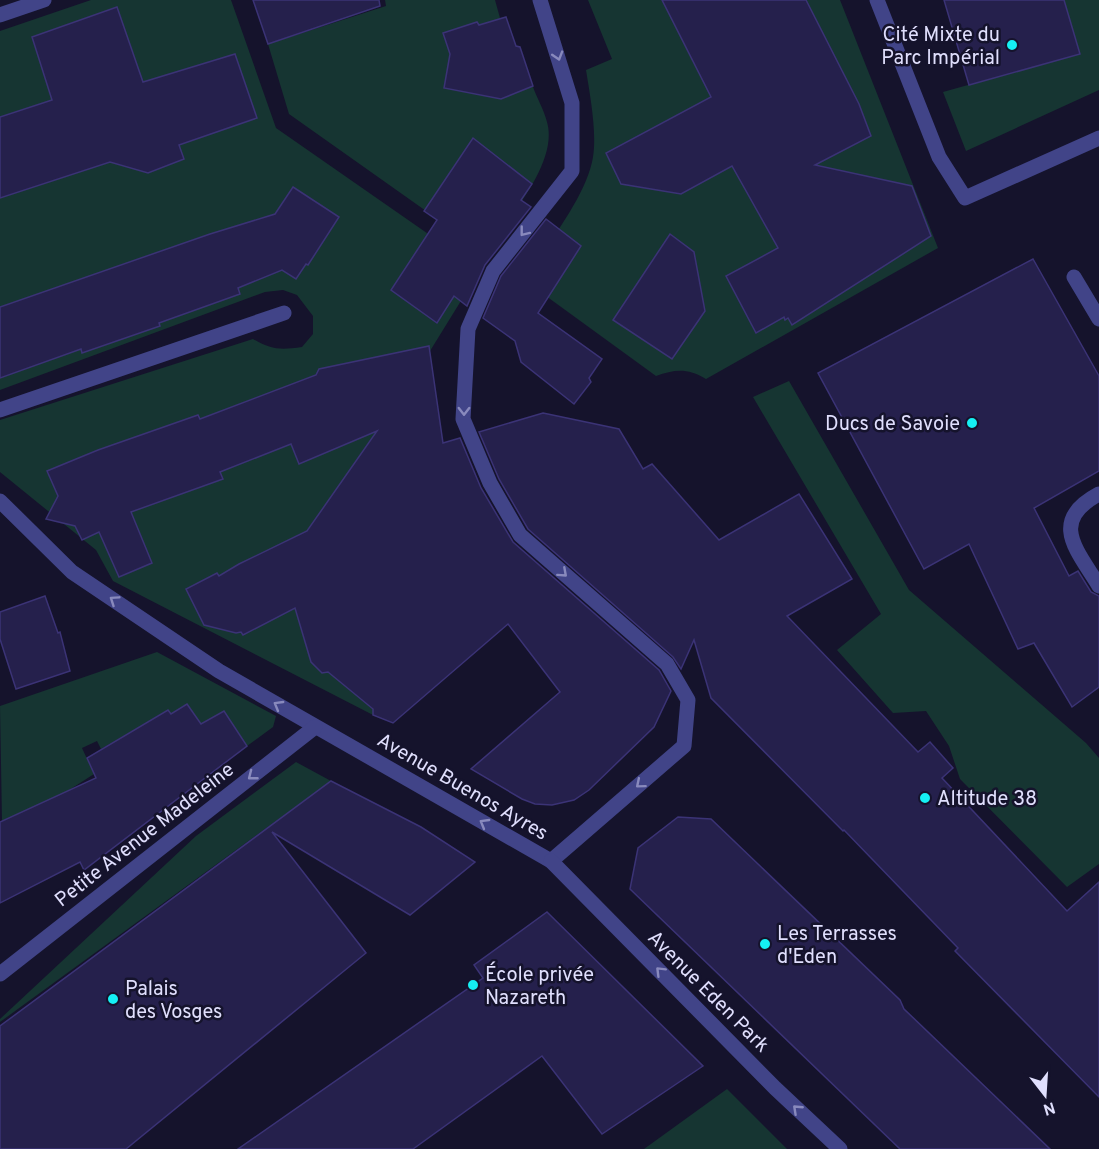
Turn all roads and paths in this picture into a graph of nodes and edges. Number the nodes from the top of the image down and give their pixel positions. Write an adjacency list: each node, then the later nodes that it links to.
1 (44, 0): 4 (street)
2 (540, 0): 14 (street, Avenue Buenos Ayres, one-way to 14)
3 (877, 0): 5 (street)
4 (0, 15)
5 (1099, 138)
6 (1074, 277): 8 (street)
7 (284, 313): 9 (street)
8 (1099, 319)
9 (0, 410)
10 (1099, 494): 12 (street)
11 (0, 501): 13 (street, Avenue Buenos Ayres, one-way to 11)
12 (1099, 586)
13 (315, 727): 14 (street, Avenue Buenos Ayres, one-way to 13); 15 (street, Petite Avenue Madeleine, one-way to 15)
14 (551, 861): 16 (street, Avenue Eden Park, one-way to 14)
15 (0, 974)
16 (840, 1149)

